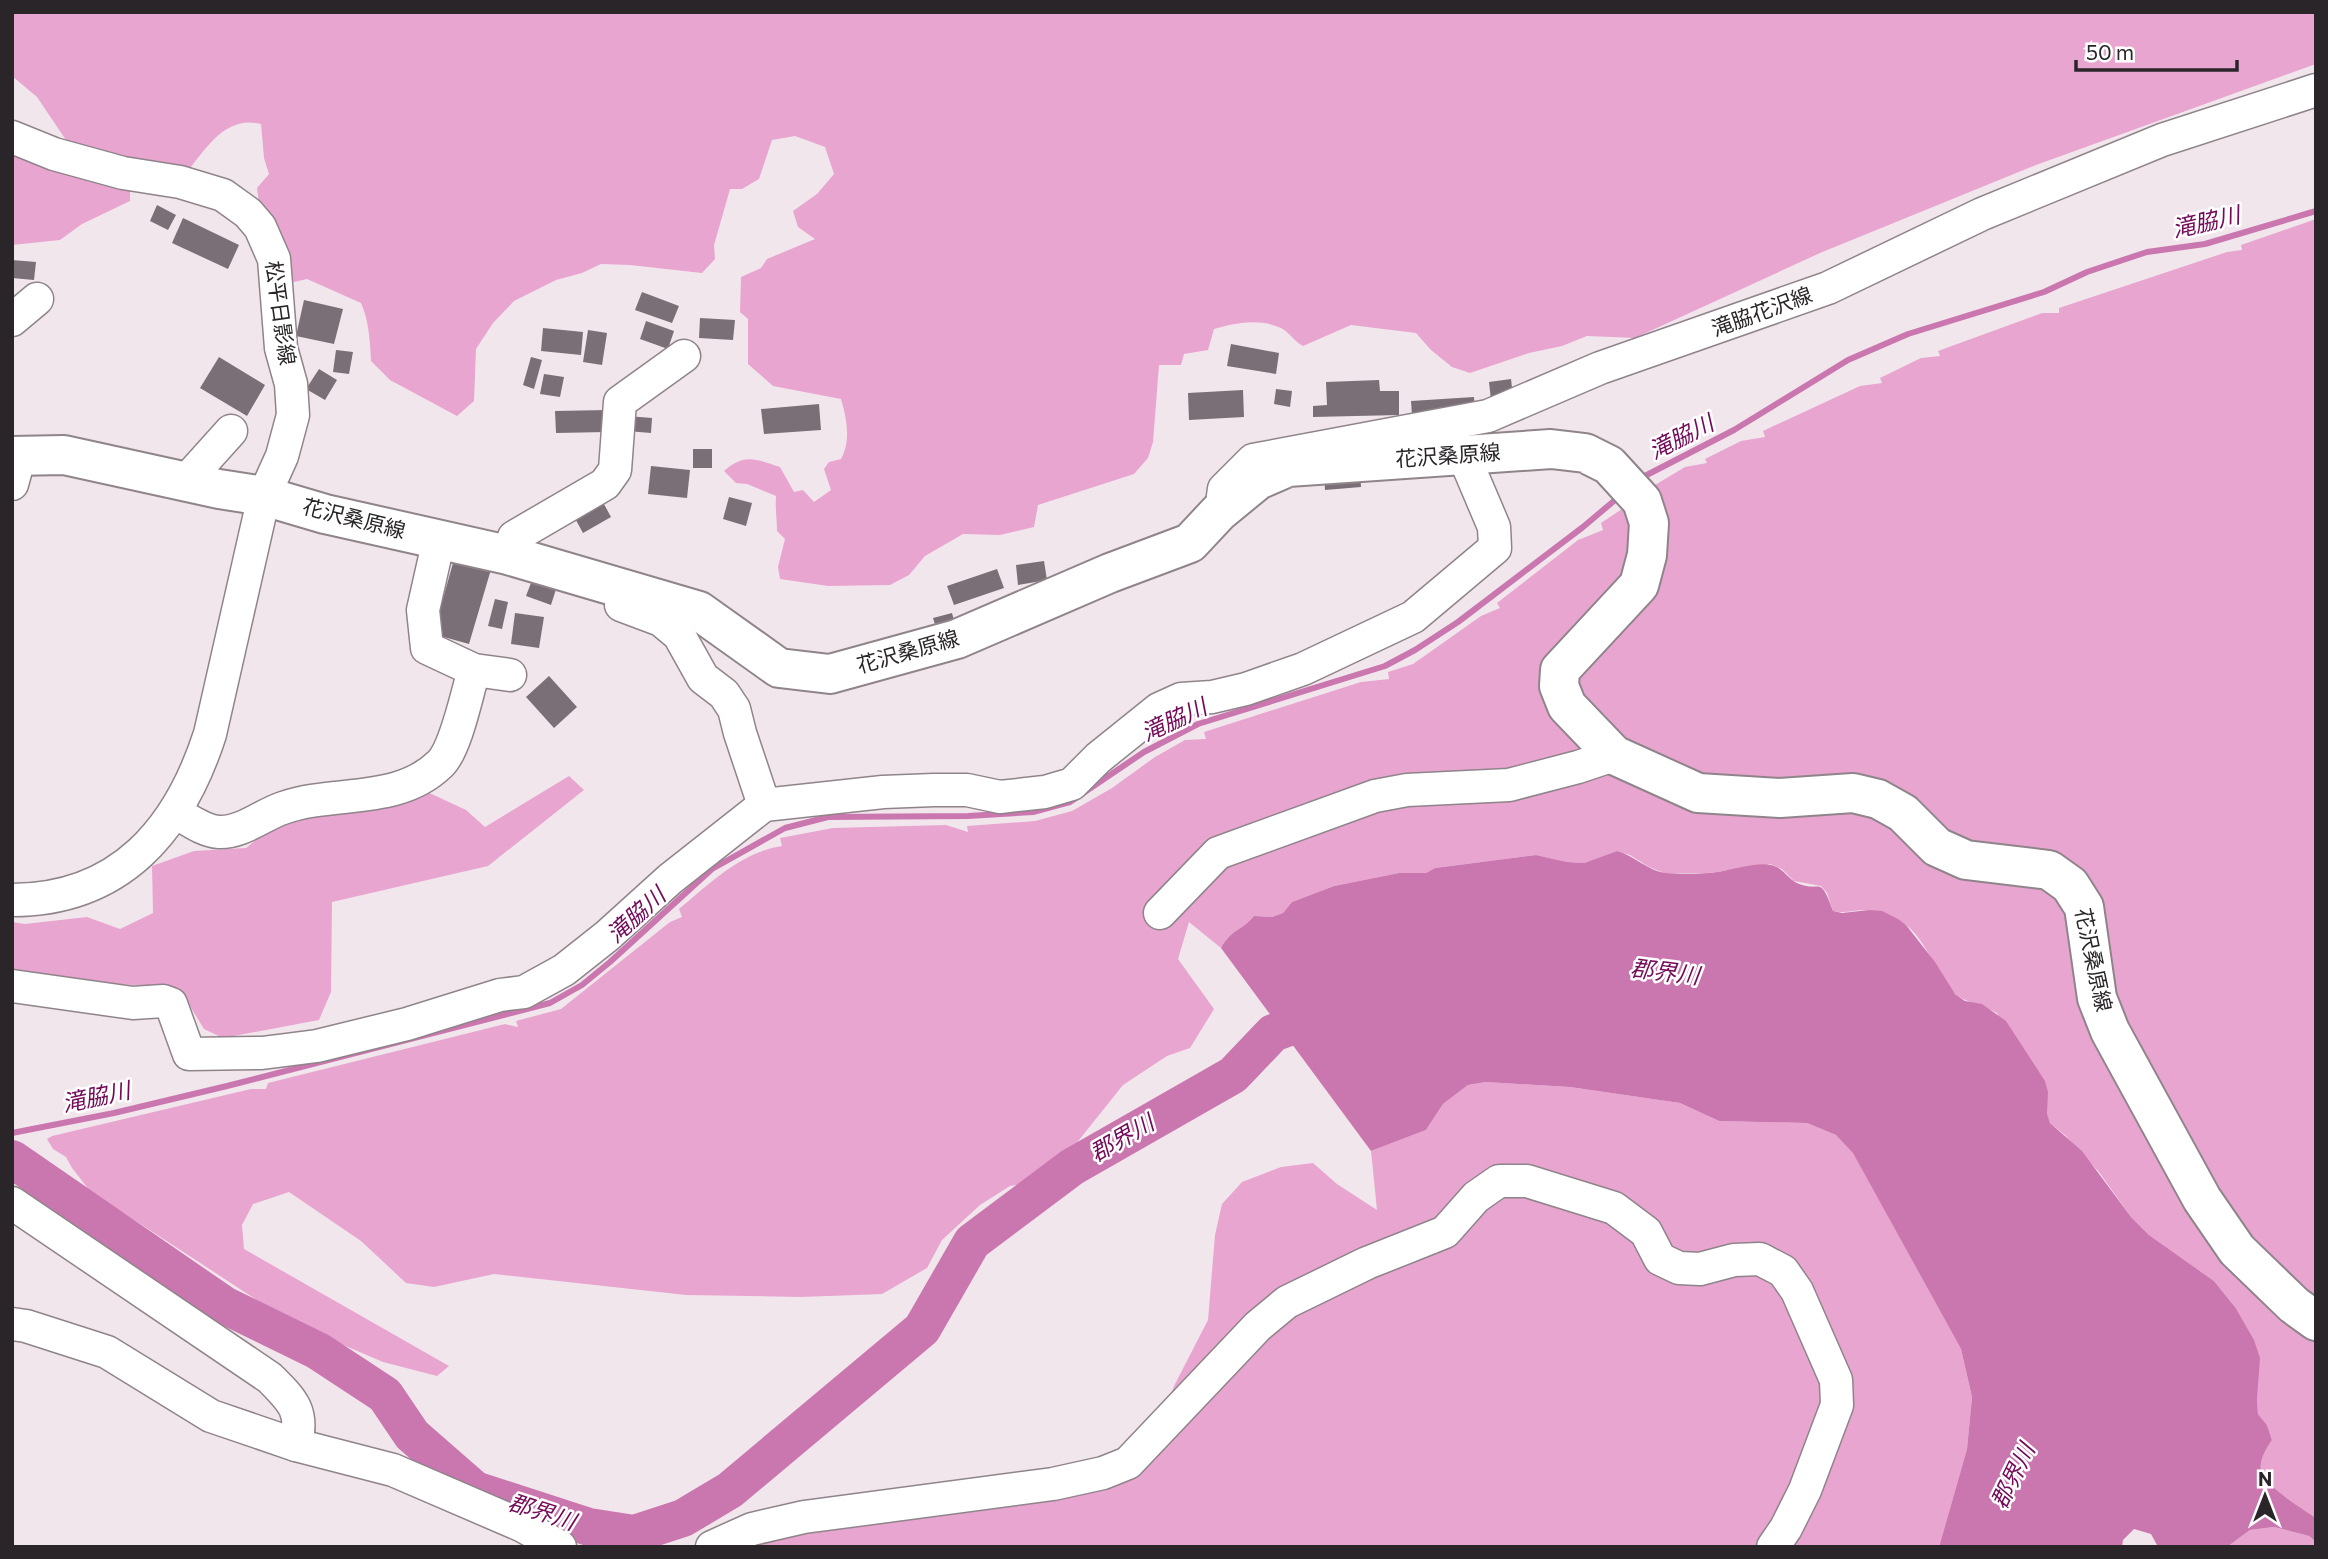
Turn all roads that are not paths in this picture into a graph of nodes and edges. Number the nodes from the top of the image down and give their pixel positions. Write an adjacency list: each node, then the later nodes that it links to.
1 (2316, 90): 11 (street, 滝脇花沢線)
2 (12, 137): 10 (street, 松平日影線)
3 (37, 299): 4 (street)
4 (12, 320)
5 (684, 356): 13 (street)
6 (232, 431): 9 (street)
7 (1463, 454): 11 (main road, 花沢桑原線); 17 (main road, 花沢桑原線); 18 (street)
8 (15, 465): 9 (main road, 花沢桑原線)
9 (186, 481): 10 (main road, 花沢桑原線)
10 (264, 496): 12 (main road, 花沢桑原線); 19 (street, 松平日影線)
11 (1220, 512): 14 (main road, 花沢桑原線)
12 (439, 540): 13 (main road, 花沢桑原線); 15 (street)
13 (508, 555): 14 (main road, 花沢桑原線)
14 (576, 574): 18 (street)
15 (474, 670): 16 (street); 19 (street)
16 (510, 675)
17 (1614, 755): 21 (street); 24 (main road, 花沢桑原線)
18 (764, 805): 22 (street)
19 (175, 812): 20 (street, 松平日影線)
20 (12, 900)
21 (1160, 913)
22 (12, 986)
23 (12, 1203): 26 (street)
24 (2316, 1321)
25 (12, 1324): 26 (street)
26 (296, 1445): 27 (street)
27 (559, 1547)
28 (712, 1547): 29 (street)
29 (1773, 1547)

